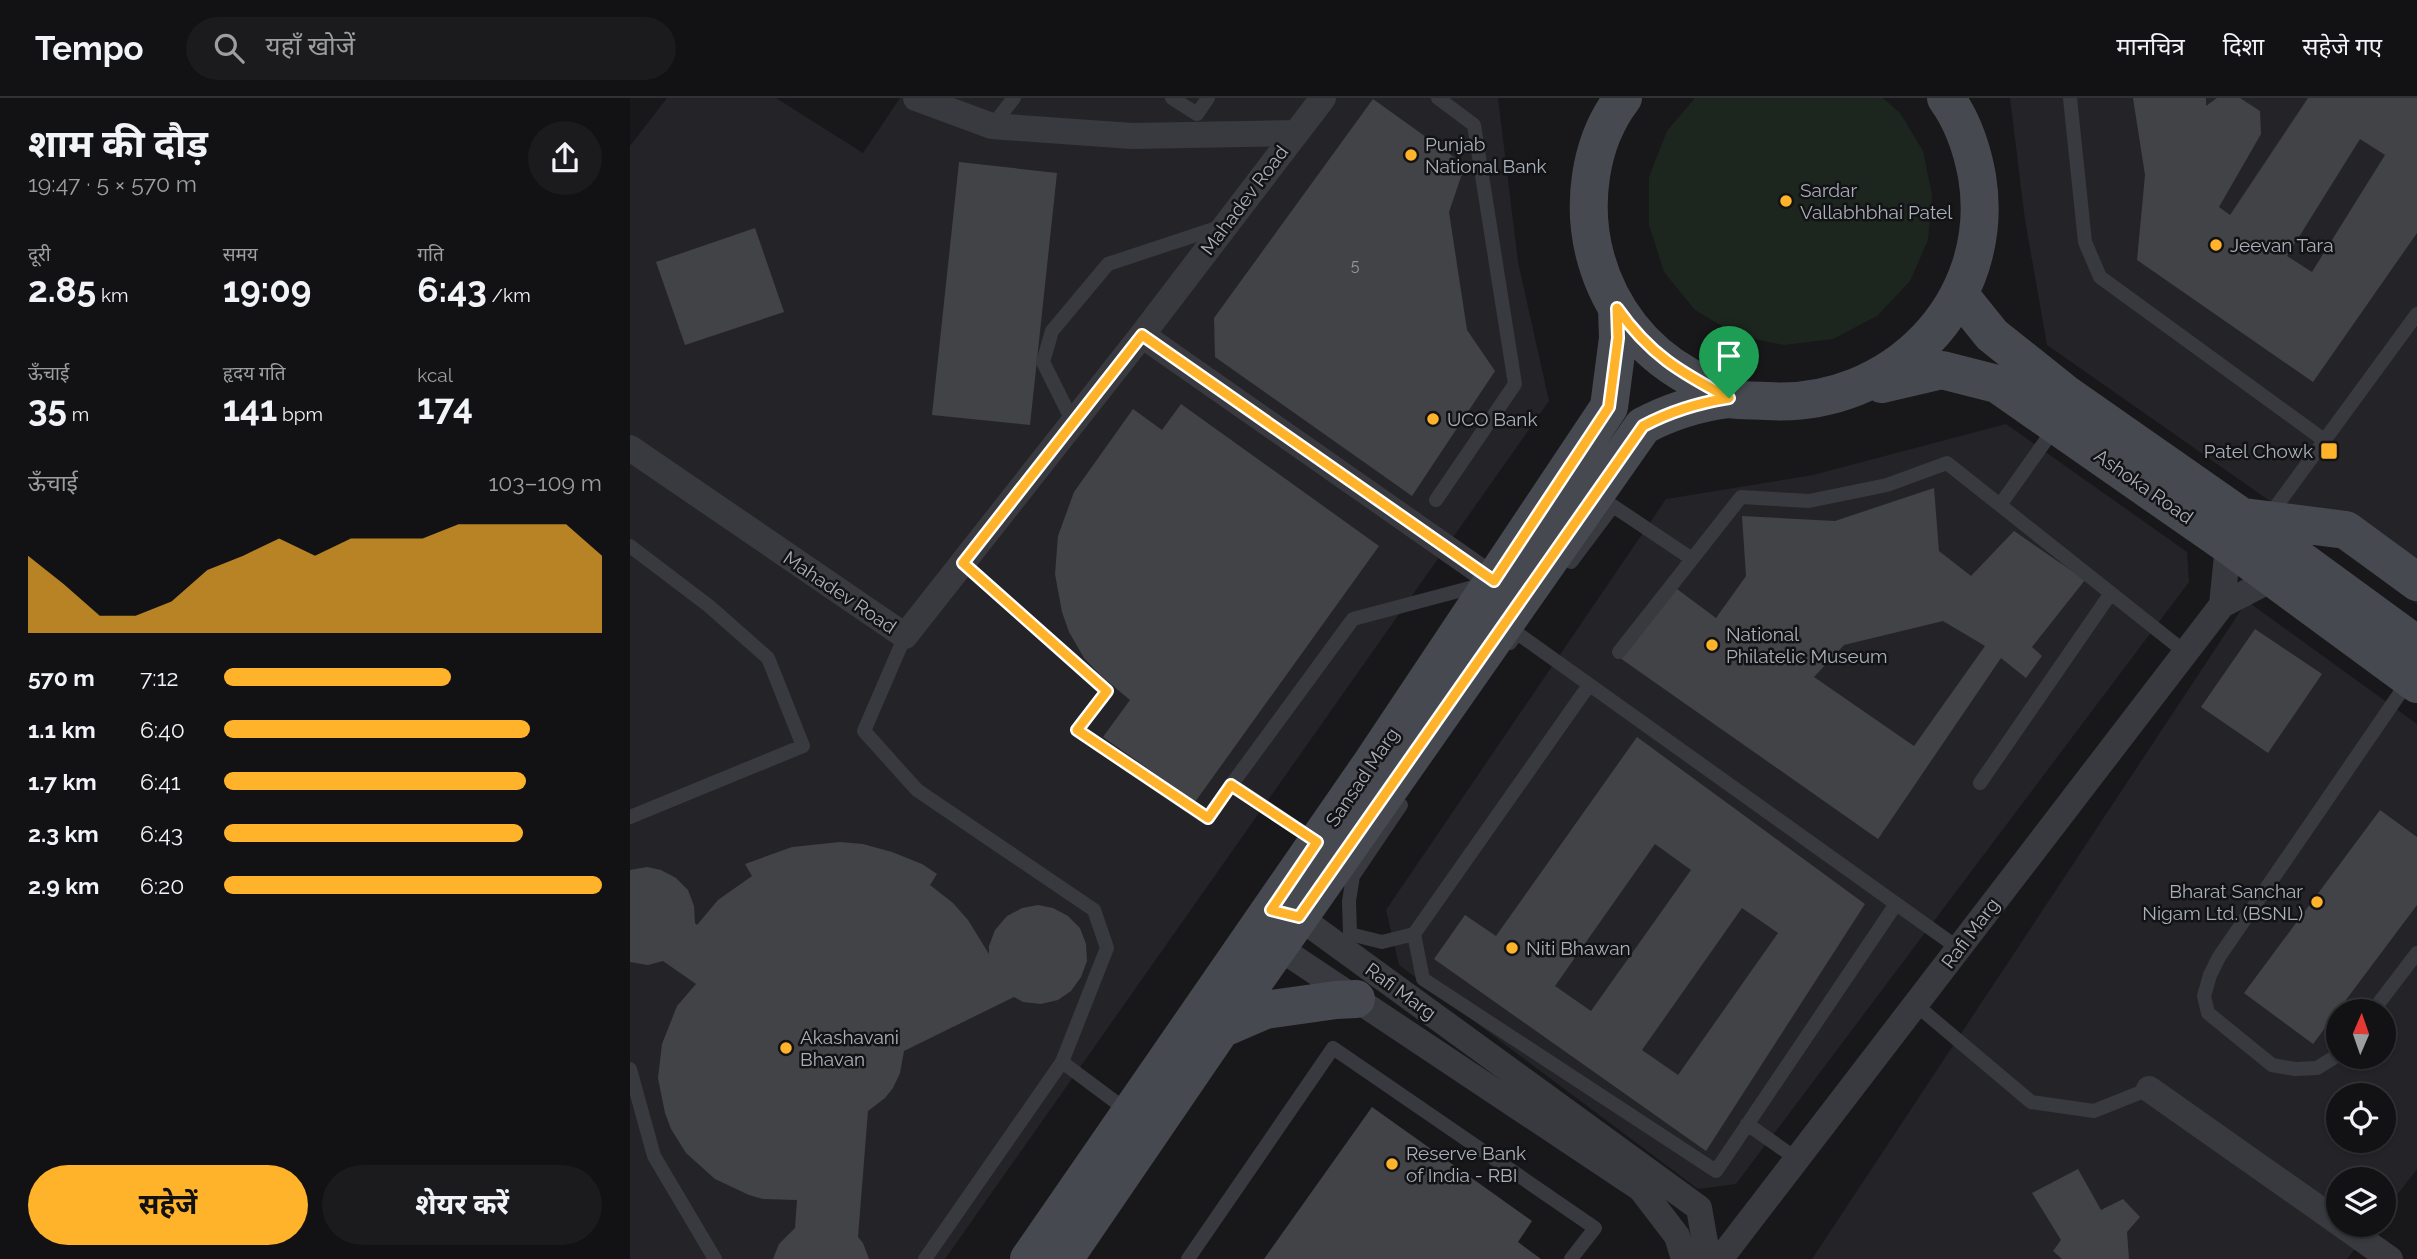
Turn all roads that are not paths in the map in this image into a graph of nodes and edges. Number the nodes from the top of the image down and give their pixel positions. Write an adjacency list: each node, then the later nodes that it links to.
1 (916, 98): 12 (street)
2 (1014, 98): 12 (lane)
3 (1172, 98): 4 (lane)
4 (1208, 98)
5 (1323, 98): 13 (street, Mahadev Road)
6 (1438, 98): 26 (lane)
7 (1585, 98): 14 (street)
8 (1623, 98): 14 (street)
9 (1945, 98): 11 (street)
10 (2070, 98): 24 (lane)
11 (1966, 116): 16 (street)
12 (992, 126): 13 (street)
13 (1296, 132): 15 (street, Mahadev Road)
14 (1600, 140): 17 (street)
15 (1225, 226): 19 (street, Mahadev Road); 22 (lane)
16 (1959, 295): 20 (street); 28 (street, Ashoka Road)
17 (1617, 308): 21 (street); 34 (street, Sansad Marg)
18 (2417, 314): 24 (lane)
19 (1142, 335): 22 (street, Mahadev Road); 34 (street)
20 (1843, 393): 21 (street); 23 (street, Ashoka Road)
21 (1729, 398): 50 (street, Sansad Marg)
22 (1073, 422): 31 (street, Mahadev Road)
23 (2056, 425): 27 (lane); 28 (street, Ashoka Road)
24 (2323, 440): 28 (lane)
25 (630, 448): 38 (street, Mahadev Road)
26 (1436, 500)
27 (2000, 505): 30 (lane); 36 (lane)
28 (2245, 527): 33 (street, Ashoka Road); 35 (street); 37 (street); 42 (street, Ashoka Road)
29 (630, 545): 47 (lane)
30 (1692, 559): 32 (lane); 39 (lane)
31 (963, 563): 38 (street, Mahadev Road); 45 (lane)
32 (1565, 569)
33 (2274, 578): 37 (street, Rafi Marg); 42 (street, Ashoka Road)
34 (1494, 581): 45 (lane); 48 (street, Sansad Marg)
35 (2417, 582)
36 (2111, 593): 40 (lane); 44 (lane)
37 (2221, 605): 40 (street, Rafi Marg)
38 (905, 636): 58 (lane)
39 (1619, 652)
40 (2185, 652): 52 (street, Rafi Marg)
41 (1501, 656): 43 (lane)
42 (2415, 669): 59 (lane)
43 (1590, 685): 49 (lane); 51 (lane)
44 (1980, 783)
45 (1231, 785): 48 (lane)
46 (1408, 795): 51 (lane)
47 (630, 817)
48 (1317, 842): 50 (street, Sansad Marg)
49 (1896, 904): 52 (lane); 63 (lane)
50 (1283, 925): 54 (street, Rafi Marg); 57 (street, Sansad Marg); 62 (street, Sansad Marg); 67 (street, Rafi Marg)
51 (1414, 934): 63 (lane)
52 (1958, 948): 56 (street, Rafi Marg)
53 (2417, 953): 55 (lane)
54 (1356, 999): 57 (street); 74 (street, Rafi Marg)
55 (2382, 999)
56 (1915, 1004): 61 (lane); 64 (street, Rafi Marg)
57 (1221, 1029): 71 (street, Sansad Marg)
58 (1062, 1062): 62 (lane); 69 (lane)
59 (2326, 1063)
60 (630, 1069): 68 (lane)
61 (2149, 1089): 65 (street)
62 (1130, 1113): 70 (street, Sansad Marg)
63 (1747, 1125): 64 (lane)
64 (1797, 1159): 67 (street, Rafi Marg)
65 (2326, 1214)
66 (2359, 1237): 75 (street)
67 (1720, 1258)
68 (715, 1259)
69 (925, 1259)
70 (1029, 1259)
71 (1064, 1259)
72 (1188, 1259): 73 (lane)
73 (1571, 1259)
74 (1684, 1259)
75 (2390, 1259)

